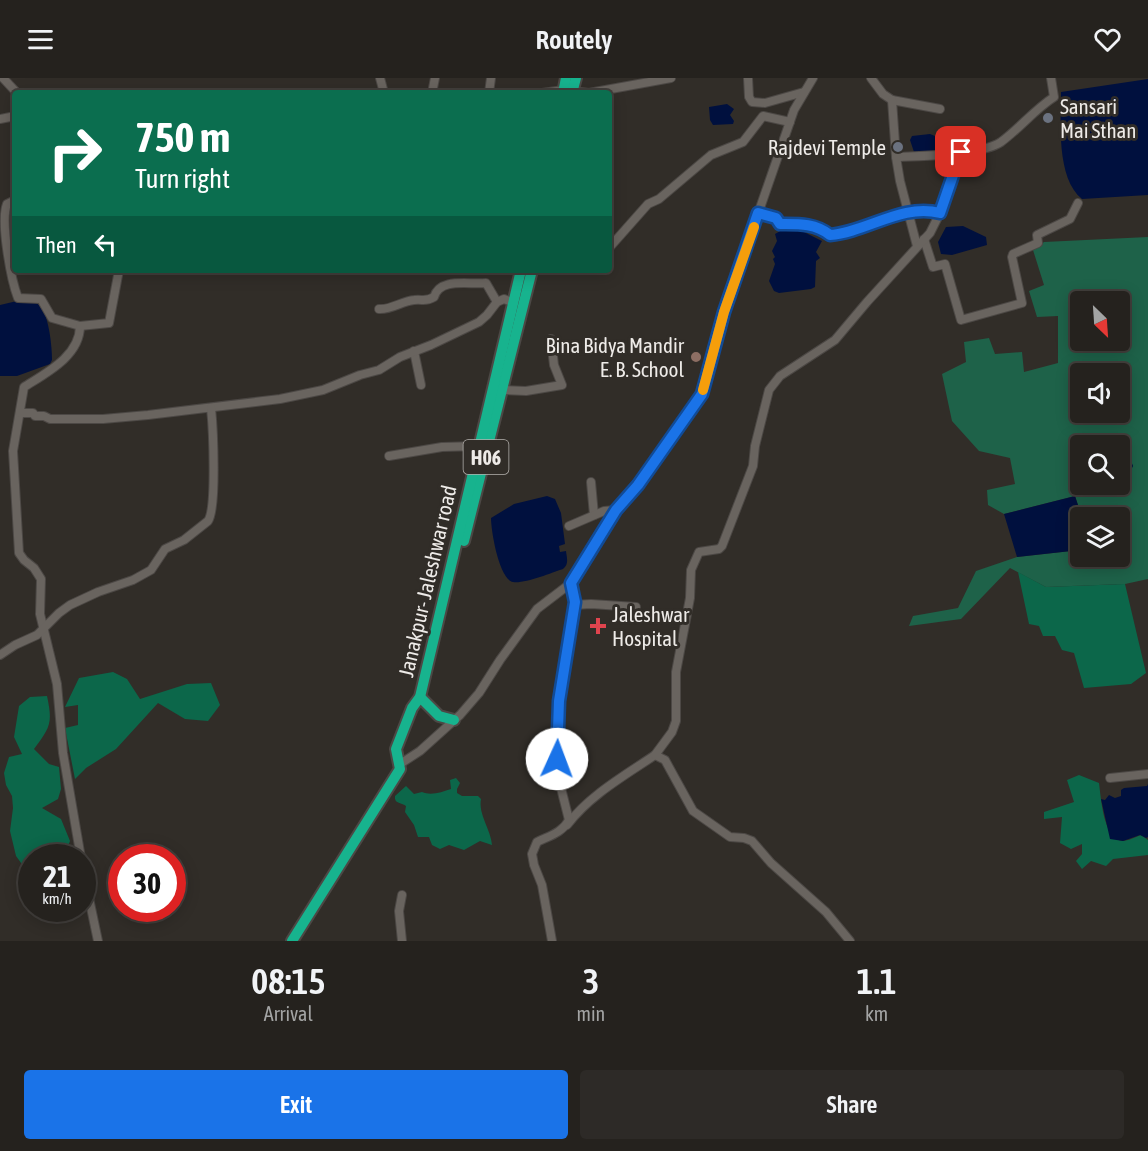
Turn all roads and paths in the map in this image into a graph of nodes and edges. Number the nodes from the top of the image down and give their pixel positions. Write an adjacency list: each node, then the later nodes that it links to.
1 (3, 78): 7 (street)
2 (671, 78): 8 (street)
3 (748, 78): 9 (street)
4 (813, 78): 9 (street)
5 (872, 78): 10 (street)
6 (1051, 78): 13 (street)
7 (14, 90)
8 (605, 90)
9 (804, 92): 12 (street)
10 (892, 100): 11 (street); 14 (street)
11 (940, 109)
12 (790, 122): 17 (street); 21 (street)
13 (961, 152): 14 (street); 19 (street)
14 (896, 158): 18 (street)
15 (12, 202): 29 (street)
16 (1078, 203): 20 (street)
17 (758, 213): 18 (street); 39 (street)
18 (908, 213): 19 (street); 22 (street)
19 (940, 213): 20 (street)
20 (924, 239): 22 (street)
21 (612, 245)
22 (917, 246): 50 (street)
23 (118, 273): 29 (street)
24 (520, 273): 27 (highway, Janakpur- Jaleshwar road / H06)
25 (531, 273): 33 (highway, H06)
26 (497, 302): 27 (street); 28 (street); 31 (street)
27 (512, 302): 36 (highway, Janakpur- Jaleshwar road / H06)
28 (379, 309)
29 (80, 326): 35 (street)
30 (551, 339): 33 (street)
31 (414, 351): 32 (street); 34 (street)
32 (421, 385)
33 (502, 390): 46 (highway, H06)
34 (211, 408): 35 (street); 45 (street)
35 (20, 413): 45 (street)
36 (478, 446): 37 (street); 46 (highway, Janakpur- Jaleshwar road / H06)
37 (389, 456)
38 (591, 482): 40 (street)
39 (616, 510): 40 (street); 42 (street)
40 (594, 515): 41 (street)
41 (569, 526)
42 (571, 583): 43 (street); 49 (street)
43 (574, 605): 44 (street); 54 (street)
44 (636, 607)
45 (44, 629): 47 (street); 55 (street)
46 (435, 641): 48 (highway, Janakpur- Jaleshwar road / H06)
47 (0, 655)
48 (420, 697): 49 (highway); 51 (highway, Janakpur- Jaleshwar road / H06)
49 (454, 720): 51 (street)
50 (655, 755): 54 (street); 63 (street)
51 (400, 764): 60 (highway, Janakpur- Jaleshwar road / H06)
52 (1148, 774): 53 (street)
53 (1110, 778)
54 (567, 825): 62 (street)
55 (79, 844)
56 (345, 857): 60 (highway, Janakpur- Jaleshwar road / H06)
57 (402, 895): 61 (street)
58 (94, 922): 59 (street)
59 (98, 941)
60 (292, 941)
61 (402, 941)
62 (552, 941)
63 (850, 941)

